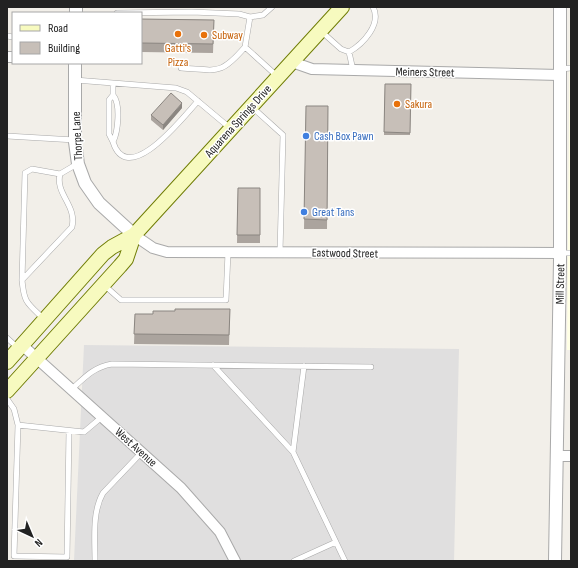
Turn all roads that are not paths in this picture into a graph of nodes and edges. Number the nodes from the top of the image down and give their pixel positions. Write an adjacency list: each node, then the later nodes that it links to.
1 (272, 7): 7 (lane)
2 (342, 7): 8 (main road, Aquarena Springs Drive)
3 (373, 7): 10 (lane)
4 (560, 7): 15 (street, Mill Street)
5 (192, 9): 6 (lane); 7 (lane)
6 (136, 12)
7 (250, 17): 9 (lane)
8 (320, 31): 10 (lane); 11 (main road, Aquarena Springs Drive)
9 (246, 47): 13 (lane); 16 (lane)
10 (349, 52): 14 (lane)
11 (292, 62): 14 (street, Meiners Street); 16 (main road, Aquarena Springs Drive)
12 (75, 64): 17 (street, Thorpe Lane)
13 (181, 68)
14 (353, 70): 15 (street, Meiners Street)
15 (563, 71): 31 (street, Mill Street)
16 (278, 77): 21 (main road, Aquarena Springs Drive)
17 (75, 80): 18 (lane); 24 (street, Thorpe Lane)
18 (114, 83): 19 (lane); 20 (lane)
19 (113, 95): 25 (lane); 25 (lane)
20 (198, 101): 22 (lane); 25 (lane)
21 (251, 106): 22 (main road, Aquarena Springs Drive); 30 (lane)
22 (231, 128): 28 (main road, Aquarena Springs Drive)
23 (7, 136): 24 (lane)
24 (75, 140): 26 (street, Thorpe Lane)
25 (113, 142)
26 (78, 164): 27 (lane); 28 (street, Thorpe Lane)
27 (60, 174): 32 (lane); 32 (lane)
28 (134, 235): 29 (street, Eastwood Street); 33 (main road, Aquarena Springs Drive); 34 (main road, Aquarena Springs Drive)
29 (228, 252): 30 (street, Eastwood Street); 33 (lane)
30 (280, 252): 31 (street, Eastwood Street)
31 (566, 253): 50 (street, Mill Street)
32 (22, 280): 34 (lane)
33 (104, 285): 37 (main road, Aquarena Springs Drive)
34 (45, 320): 36 (main road, Aquarena Springs Drive)
35 (7, 338): 36 (lane)
36 (21, 347): 37 (street, West Avenue); 38 (main road, Aquarena Springs Drive)
37 (37, 358): 42 (street, West Avenue); 43 (main road, Aquarena Springs Drive)
38 (7, 362)
39 (213, 365): 40 (lane); 42 (lane); 49 (lane)
40 (304, 366): 41 (lane); 49 (lane)
41 (371, 367)
42 (72, 389): 45 (street, West Avenue)
43 (7, 391)
44 (7, 399): 46 (lane)
45 (103, 416): 47 (lane); 48 (street, West Avenue)
46 (18, 425): 47 (lane); 47 (lane)
47 (69, 431)
48 (142, 452): 53 (lane); 54 (street, West Avenue)
49 (292, 452): 52 (lane)
50 (556, 456): 51 (street); 57 (street, Mill Street)
51 (571, 456)
52 (336, 542): 55 (lane); 56 (lane)
53 (95, 561)
54 (235, 561)
55 (294, 561)
56 (345, 561)
57 (555, 561)

